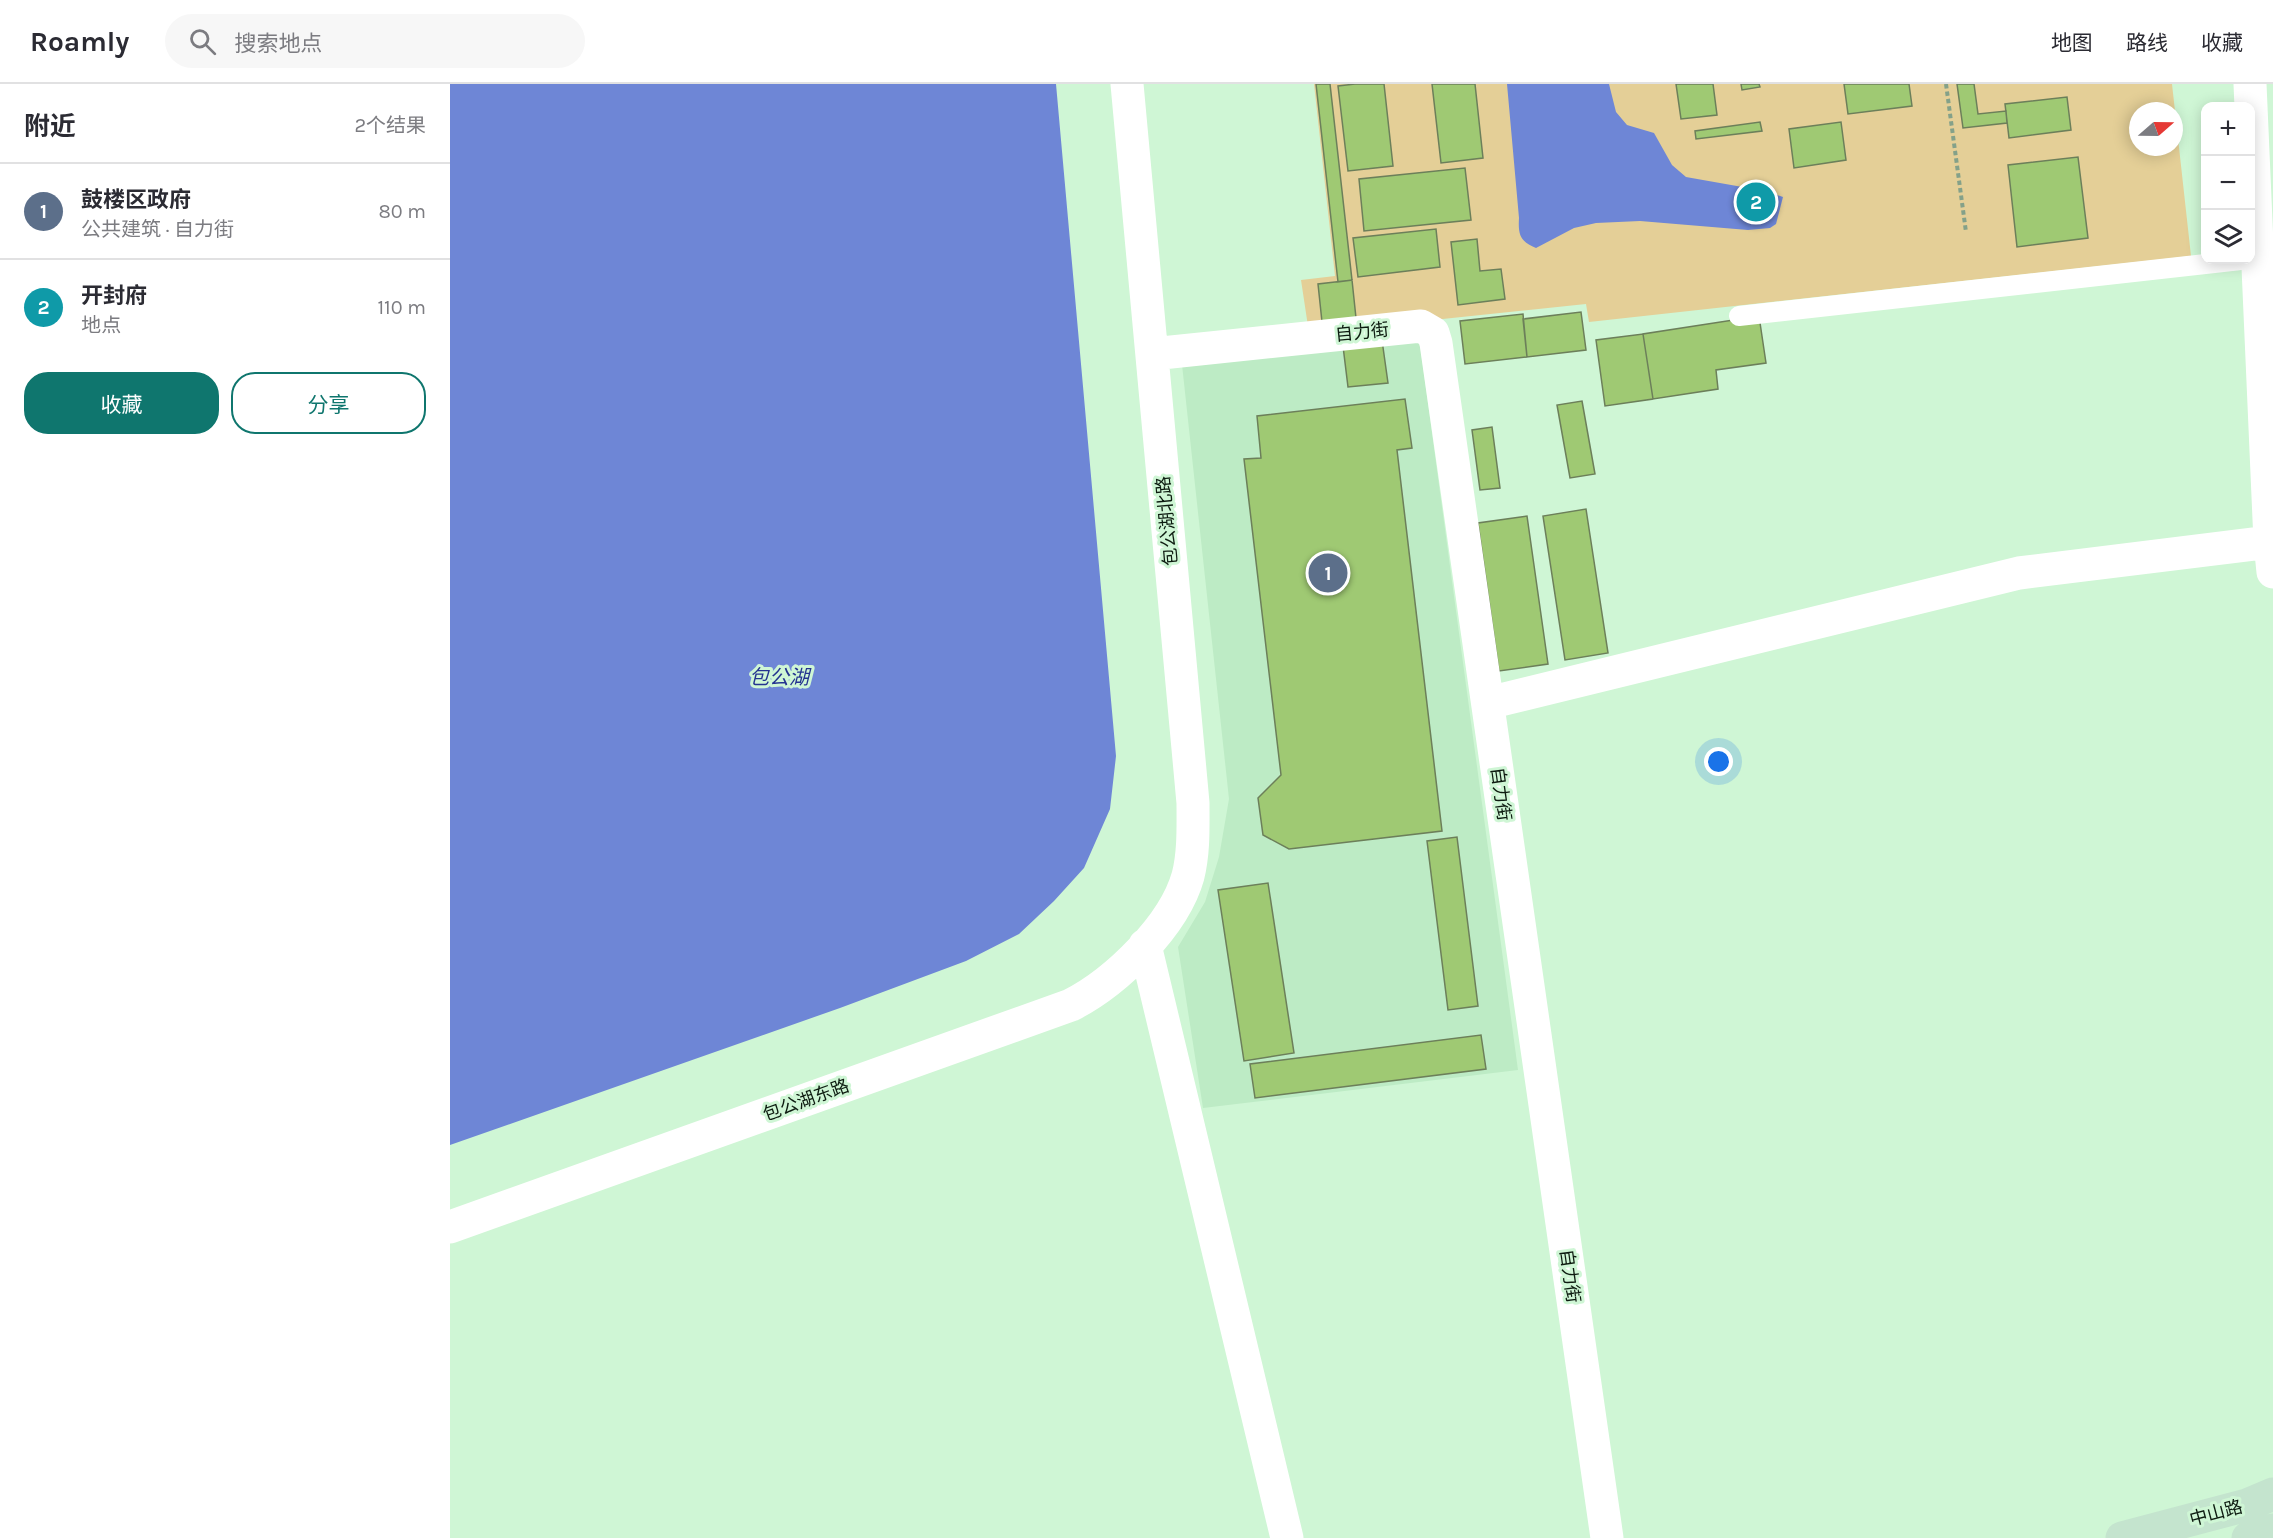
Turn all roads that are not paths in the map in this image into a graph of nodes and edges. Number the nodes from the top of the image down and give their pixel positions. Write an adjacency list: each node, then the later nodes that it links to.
1 (1127, 84): 7 (street, 包公湖北路)
2 (2250, 84): 3 (street)
3 (2250, 210)
4 (2201, 264): 6 (lane)
5 (2250, 264): 8 (street)
6 (1739, 316)
7 (1152, 354): 9 (street, 自力街); 10 (street, 包公湖北路)
8 (2271, 557): 9 (street)
9 (1488, 703): 15 (street, 自力街)
10 (1145, 945): 11 (street, 包公湖东路); 14 (street)
11 (450, 1227)
12 (2273, 1494): 16 (main road, 中山路)
13 (2273, 1530): 17 (main road, 中山路)
14 (1287, 1538)
15 (1607, 1538)
16 (2122, 1538)
17 (2248, 1538)

